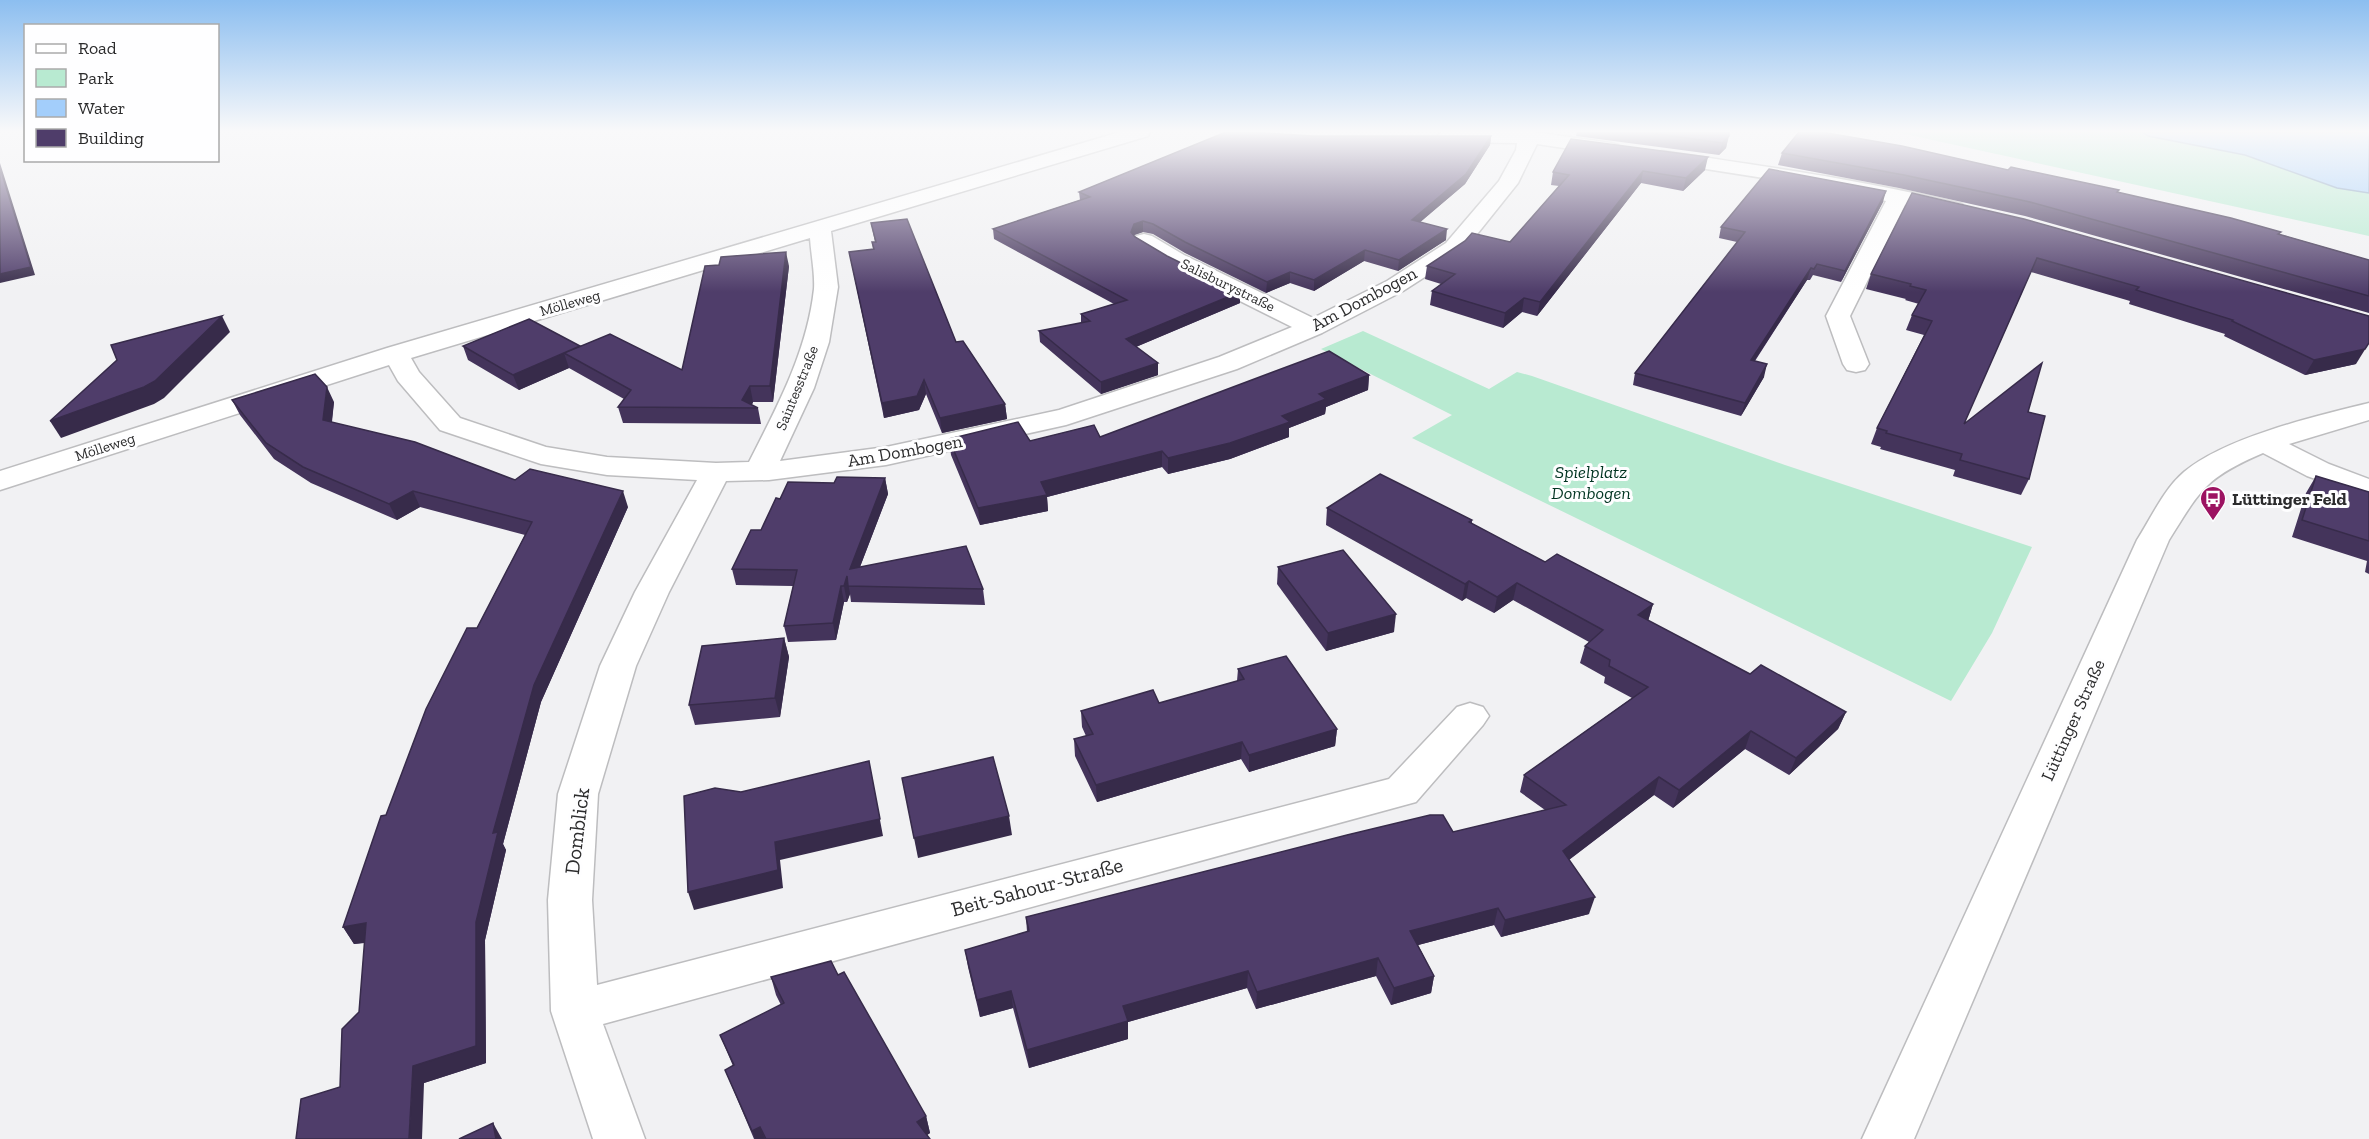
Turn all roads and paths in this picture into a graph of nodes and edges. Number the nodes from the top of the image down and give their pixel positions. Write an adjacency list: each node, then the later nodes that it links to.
1 (966, 185): 6 (street, Mölleweg)
2 (1506, 185): 8 (street, Am Dombogen)
3 (1841, 185): 4 (street)
4 (1899, 196): 5 (street); 10 (street)
5 (1978, 215)
6 (819, 230): 9 (street, Mölleweg); 13 (street, Saintesstraße)
7 (1144, 241): 8 (street, Salisburystraße)
8 (1313, 328): 13 (street, Am Dombogen)
9 (396, 354): 14 (street, Am Dombogen); 15 (street, Mölleweg)
10 (1856, 364)
11 (2369, 411): 12 (street, Lüttinger Straße)
12 (2265, 443): 16 (street); 20 (street, Lüttinger Straße)
13 (760, 471): 14 (street, Am Dombogen)
14 (716, 472): 18 (street, Domblick)
15 (0, 481)
16 (2369, 489)
17 (1470, 716): 18 (street, Beit-Sahour-Straße)
18 (575, 1011): 19 (street, Domblick)
19 (619, 1139)
20 (1888, 1139)

